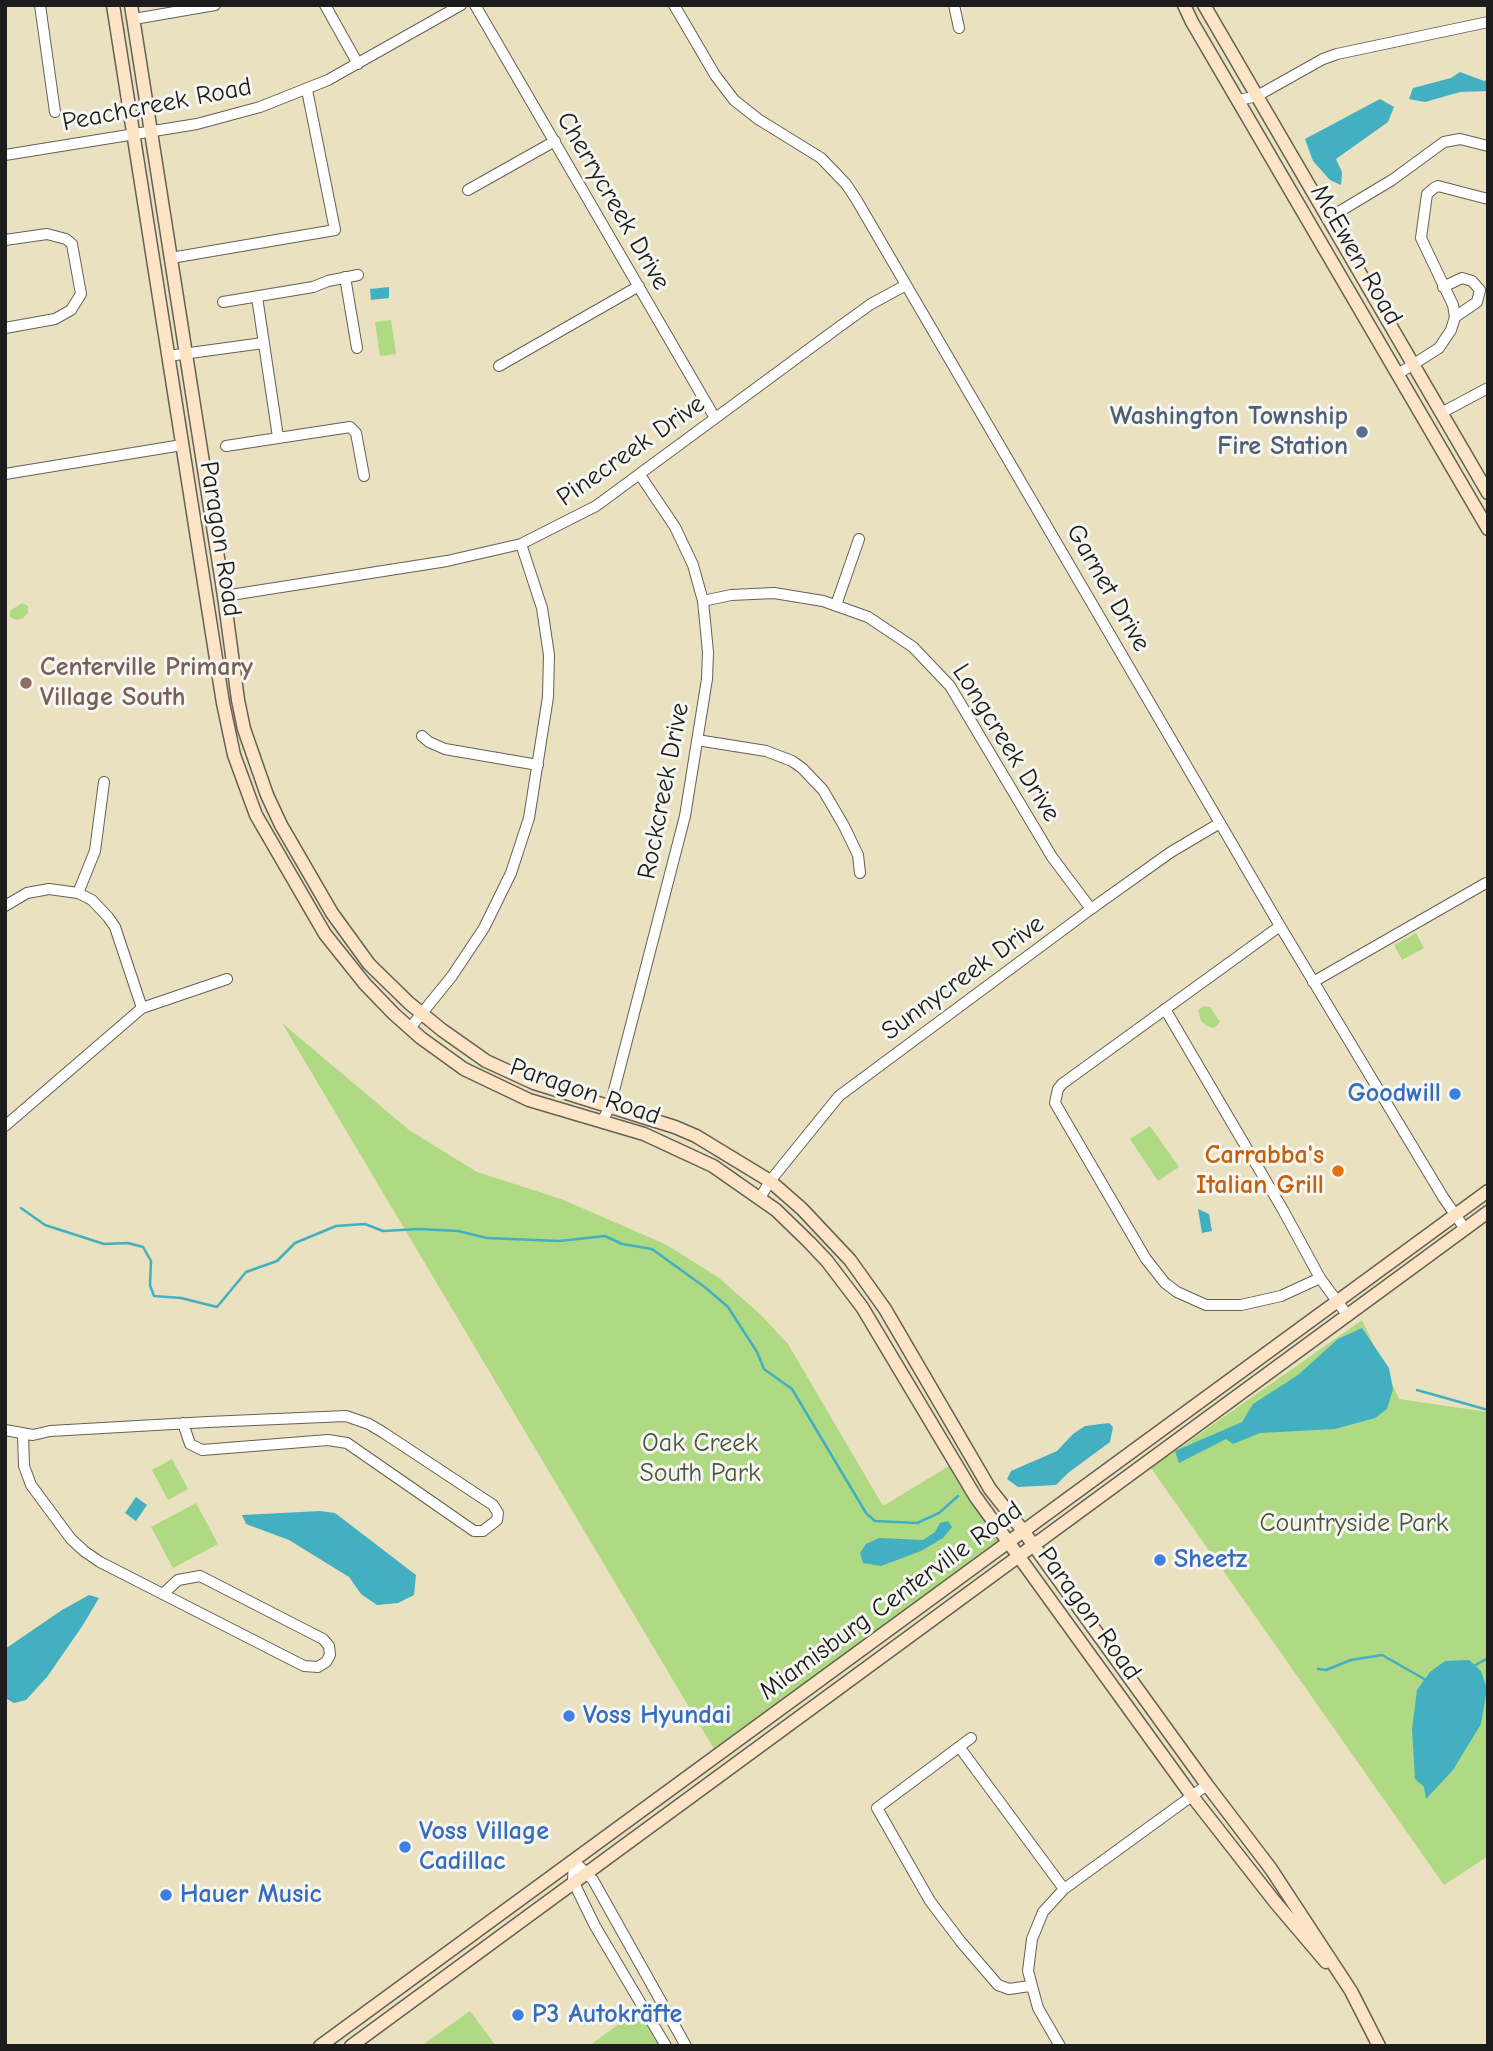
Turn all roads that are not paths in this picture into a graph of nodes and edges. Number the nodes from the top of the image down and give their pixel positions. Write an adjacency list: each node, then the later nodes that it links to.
1 (40, 5): 19 (street)
2 (113, 5): 21 (street, Paragon Road)
3 (131, 5): 12 (street, Paragon Road)
4 (215, 5): 12 (street)
5 (325, 5): 15 (street)
6 (461, 5): 15 (street, Peachcreek Road)
7 (475, 5): 22 (street, Cherrycreek Drive)
8 (674, 5): 32 (street, Garnet Drive)
9 (954, 5): 14 (street)
10 (1185, 5): 18 (street, McEwen Road)
11 (1204, 5): 17 (street, McEwen Road)
12 (134, 19): 20 (street, Paragon Road)
13 (1488, 22): 17 (street)
14 (959, 28)
15 (358, 64): 16 (street, Peachcreek Road)
16 (307, 90): 20 (street, Peachcreek Road); 29 (street)
17 (1257, 96): 18 (street); 27 (street, McEwen Road)
18 (1239, 100): 45 (street, McEwen Road)
19 (55, 112)
20 (151, 131): 21 (street, Peachcreek Road); 29 (street, Paragon Road)
21 (132, 134): 24 (street, Peachcreek Road); 42 (street, Paragon Road)
22 (555, 141): 25 (street); 33 (street, Cherrycreek Drive)
23 (1488, 146): 27 (street)
24 (5, 155)
25 (468, 190)
26 (1488, 199): 34 (street)
27 (1327, 219): 43 (street, McEwen Road)
28 (5, 240): 38 (street)
29 (170, 258): 41 (street, Paragon Road)
30 (358, 275): 31 (street)
31 (345, 278): 35 (street); 40 (street)
32 (906, 285): 48 (street, Pinecreek Drive); 66 (street, Garnet Drive)
33 (639, 286): 44 (street); 48 (street, Cherrycreek Drive)
34 (1443, 287): 37 (street); 37 (street)
35 (257, 297): 36 (street); 39 (street)
36 (223, 302)
37 (1455, 317): 43 (street)
38 (5, 328)
39 (263, 343): 41 (street); 49 (street)
40 (357, 348)
41 (187, 355): 42 (street); 59 (street, Paragon Road)
42 (168, 356): 50 (street, Paragon Road)
43 (1413, 365): 45 (street); 47 (street, McEwen Road)
44 (499, 366)
45 (1398, 374): 56 (street, McEwen Road)
46 (1488, 388): 47 (street)
47 (1441, 413): 55 (street, McEwen Road)
48 (715, 418): 53 (street, Pinecreek Drive)
49 (278, 438): 51 (street); 54 (street)
50 (182, 445): 52 (street); 78 (street, Paragon Road)
51 (226, 446)
52 (5, 474)
53 (640, 475): 58 (street, Pinecreek Drive); 60 (street, Rockcreek Drive)
54 (364, 476)
55 (1488, 493)
56 (1488, 529)
57 (859, 538): 61 (street)
58 (522, 544): 59 (street, Pinecreek Drive); 64 (street)
59 (224, 596): 77 (street, Paragon Road)
60 (704, 601): 61 (street, Longcreek Drive); 63 (street, Rockcreek Drive)
61 (836, 604): 71 (street, Longcreek Drive)
62 (422, 736): 64 (street)
63 (697, 740): 67 (street); 79 (street, Rockcreek Drive)
64 (538, 765): 77 (street)
65 (104, 782): 69 (street)
66 (1220, 823): 71 (street, Sunnycreek Drive); 72 (street, Garnet Drive)
67 (860, 873)
68 (1486, 883): 74 (street)
69 (78, 893): 70 (street); 75 (street)
70 (5, 906)
71 (1091, 909): 82 (street, Sunnycreek Drive)
72 (1280, 926): 74 (street, Garnet Drive); 76 (street)
73 (228, 979): 75 (street)
74 (1313, 982): 86 (street, Garnet Drive)
75 (142, 1009): 81 (street)
76 (1166, 1009): 88 (street); 88 (street)
77 (422, 1014): 78 (street); 79 (street, Paragon Road)
78 (410, 1028): 80 (street, Paragon Road)
79 (610, 1106): 80 (street, Rockcreek Drive); 82 (street, Paragon Road)
80 (602, 1122): 84 (street, Paragon Road)
81 (5, 1126)
82 (770, 1181): 84 (street, Sunnycreek Drive); 96 (street, Paragon Road)
83 (1488, 1191): 86 (street, Miamisburg Centerville Road)
84 (760, 1198): 97 (street, Paragon Road)
85 (1488, 1212): 87 (street, Miamisburg Centerville Road)
86 (1454, 1216): 87 (street, Garnet Drive); 89 (street, Miamisburg Centerville Road)
87 (1465, 1229): 90 (street, Miamisburg Centerville Road)
88 (1320, 1278): 89 (street)
89 (1337, 1301): 90 (street); 91 (street, Miamisburg Centerville Road)
90 (1348, 1316): 92 (street, Miamisburg Centerville Road)
91 (1191, 1407): 92 (street); 96 (street, Miamisburg Centerville Road)
92 (1202, 1421): 98 (street, Miamisburg Centerville Road)
93 (183, 1423): 93 (street); 95 (street)
94 (5, 1430): 95 (street)
95 (23, 1434): 100 (street)
96 (1024, 1532): 97 (street, Miamisburg Centerville Road); 98 (street, Paragon Road)
97 (1010, 1542): 99 (street, Paragon Road); 101 (street, Miamisburg Centerville Road)
98 (1033, 1544): 99 (street, Miamisburg Centerville Road); 105 (street, Paragon Road)
99 (1019, 1556): 102 (street, Miamisburg Centerville Road); 106 (street, Paragon Road)
100 (164, 1593): 100 (street)
101 (832, 1672): 102 (street); 108 (street, Miamisburg Centerville Road)
102 (843, 1686): 110 (street, Miamisburg Centerville Road)
103 (971, 1738): 104 (street)
104 (960, 1748): 112 (street); 115 (street)
105 (1207, 1785): 106 (street); 107 (street, Paragon Road)
106 (1192, 1796): 109 (street, Paragon Road); 112 (street)
107 (1262, 1857): 109 (street); 116 (street, Paragon Road)
108 (574, 1861): 110 (street); 111 (street); 113 (street, Miamisburg Centerville Road)
109 (1248, 1868): 116 (street, Paragon Road)
110 (586, 1872): 111 (street, Miamisburg Centerville Road); 120 (street)
111 (573, 1881): 114 (street, Miamisburg Centerville Road); 119 (street)
112 (1064, 1889): 115 (street)
113 (429, 1968): 114 (street); 117 (street, Miamisburg Centerville Road)
114 (438, 1981): 118 (street, Miamisburg Centerville Road)
115 (1030, 1986): 121 (street)
116 (1351, 1991): 122 (street, Paragon Road)
117 (320, 2046)
118 (351, 2046)
119 (666, 2046)
120 (686, 2046)
121 (1060, 2046)
122 (1379, 2046)

